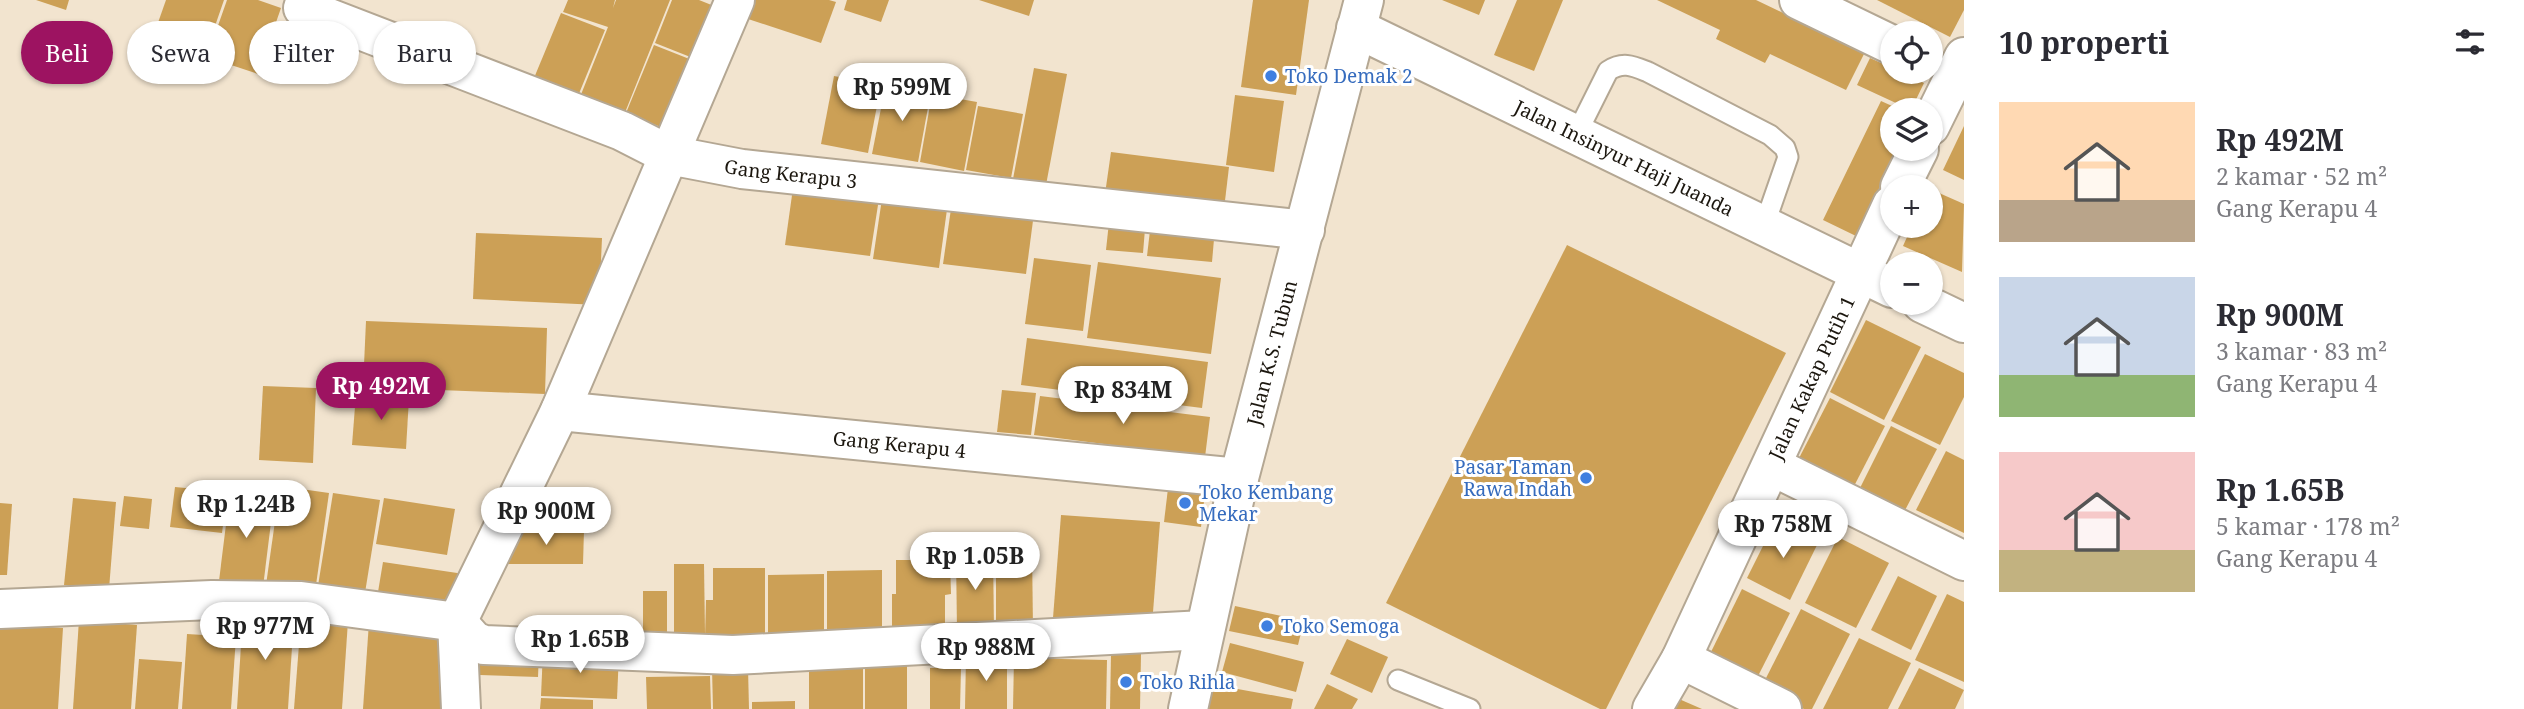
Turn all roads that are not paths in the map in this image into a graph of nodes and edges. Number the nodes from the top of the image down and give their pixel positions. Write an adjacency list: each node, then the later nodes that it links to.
1 (1799, 0): 5 (street)
2 (729, 2): 9 (street)
3 (303, 8): 9 (street, Gang Kerapu 3)
4 (1358, 8): 8 (street, Jalan Insinyur Haji Juanda); 11 (street, Jalan K.S. Tubun)
5 (1880, 39)
6 (1953, 69): 7 (street)
7 (1941, 98)
8 (1576, 135): 10 (street, Jalan Insinyur Haji Juanda); 10 (lane)
9 (669, 155): 11 (street, Gang Kerapu 3); 16 (street)
10 (1764, 226): 13 (street, Jalan Insinyur Haji Juanda)
11 (1305, 230): 18 (street, Jalan K.S. Tubun)
12 (1885, 238): 13 (street, Jalan Kakap Putih 1)
13 (1875, 280): 17 (street, Jalan Kakap Putih 1)
14 (1943, 313): 15 (street)
15 (1964, 323)
16 (560, 411): 18 (street, Gang Kerapu 4); 21 (street)
17 (1772, 466): 19 (street); 23 (street, Jalan Kakap Putih 1)
18 (1239, 478): 22 (street, Jalan K.S. Tubun)
19 (1964, 561)
20 (0, 608): 21 (street)
21 (457, 621): 22 (street); 25 (street)
22 (1205, 630): 26 (street, Jalan K.S. Tubun)
23 (1681, 659): 28 (street, Jalan Kakap Putih 1); 29 (street)
24 (1398, 680): 27 (lane)
25 (461, 709)
26 (1188, 709)
27 (1470, 709)
28 (1653, 709)
29 (1782, 709)

